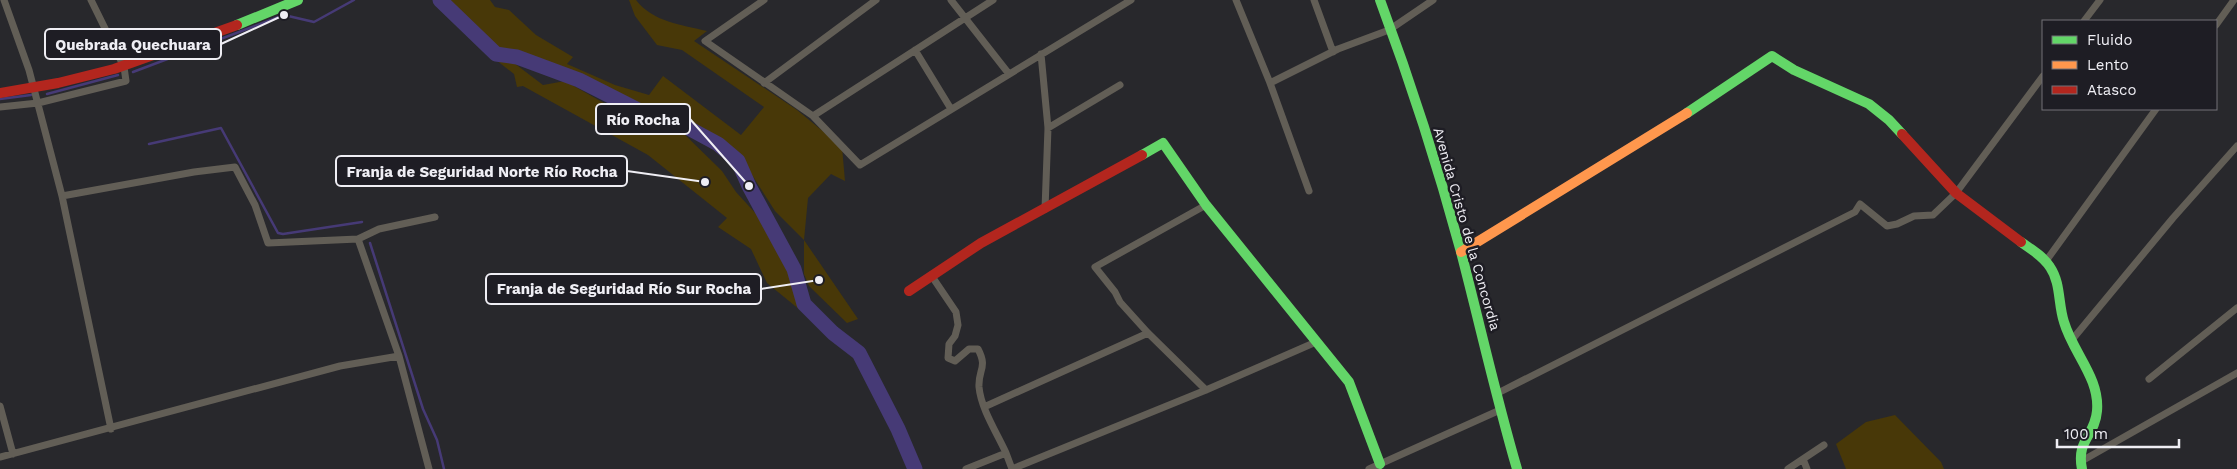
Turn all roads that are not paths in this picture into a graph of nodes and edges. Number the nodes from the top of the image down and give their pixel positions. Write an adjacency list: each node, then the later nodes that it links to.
1 (4, 0): 29 (street)
2 (91, 0): 23 (street)
3 (298, 0): 15 (street)
4 (764, 0): 26 (street)
5 (876, 0): 26 (street)
6 (951, 0): 16 (street)
7 (993, 0): 16 (street)
8 (1131, 0): 22 (street)
9 (1236, 0): 27 (street)
10 (1314, 0): 21 (street)
11 (1380, 0): 19 (street, Avenida Cristo de la Concordia)
12 (1433, 0): 19 (street)
13 (2100, 0): 17 (street)
14 (2234, 0): 18 (street)
15 (285, 3): 23 (street)
16 (966, 17): 20 (street); 24 (street)
17 (2085, 20)
18 (2217, 24)
19 (1390, 30): 21 (street); 45 (street, Avenida Cristo de la Concordia)
20 (915, 50): 33 (street); 35 (street)
21 (1332, 52): 27 (street)
22 (1040, 54): 24 (street); 36 (street)
23 (124, 67): 29 (street); 31 (street)
24 (1009, 74): 33 (street)
25 (2042, 77): 39 (street)
26 (764, 83): 35 (street)
27 (1270, 83): 38 (street)
28 (1120, 85): 36 (street)
29 (33, 88): 30 (street); 31 (street)
30 (0, 93)
31 (38, 103): 32 (street); 40 (street)
32 (0, 107)
33 (951, 109): 35 (street)
34 (2155, 110): 46 (street)
35 (813, 116)
36 (1048, 128): 42 (street)
37 (2237, 146): 52 (street)
38 (1309, 191)
39 (1956, 192): 45 (street); 46 (street); 57 (street)
40 (62, 196): 44 (street); 61 (street)
41 (1206, 205): 42 (street); 50 (street); 51 (street)
42 (1045, 209): 47 (street)
43 (435, 217): 44 (street)
44 (358, 239): 53 (street)
45 (1461, 252): 57 (street, Avenida Cristo de la Concordia)
46 (2046, 261): 52 (street)
47 (931, 275): 48 (street); 59 (street)
48 (908, 291)
49 (2237, 309): 55 (street)
50 (1148, 333): 56 (street); 59 (street)
51 (1316, 342): 56 (street); 67 (street)
52 (2071, 342): 68 (street)
53 (398, 356): 61 (street); 69 (street)
54 (2237, 373): 68 (street)
55 (2149, 379)
56 (1206, 390): 71 (street)
57 (1496, 394): 60 (street, Avenida Cristo de la Concordia)
58 (0, 406): 64 (street)
59 (984, 407): 63 (street)
60 (1500, 410): 67 (street); 73 (street, Avenida Cristo de la Concordia)
61 (111, 429): 64 (street)
62 (1824, 445): 66 (street)
63 (1006, 453): 70 (street); 71 (street)
64 (13, 454): 65 (street)
65 (0, 457)
66 (1803, 459): 74 (street); 75 (street)
67 (1380, 464): 72 (street)
68 (2081, 466)
69 (429, 469)
70 (966, 469)
71 (1011, 469)
72 (1369, 469)
73 (1517, 469)
74 (1788, 469)
75 (1807, 469)

